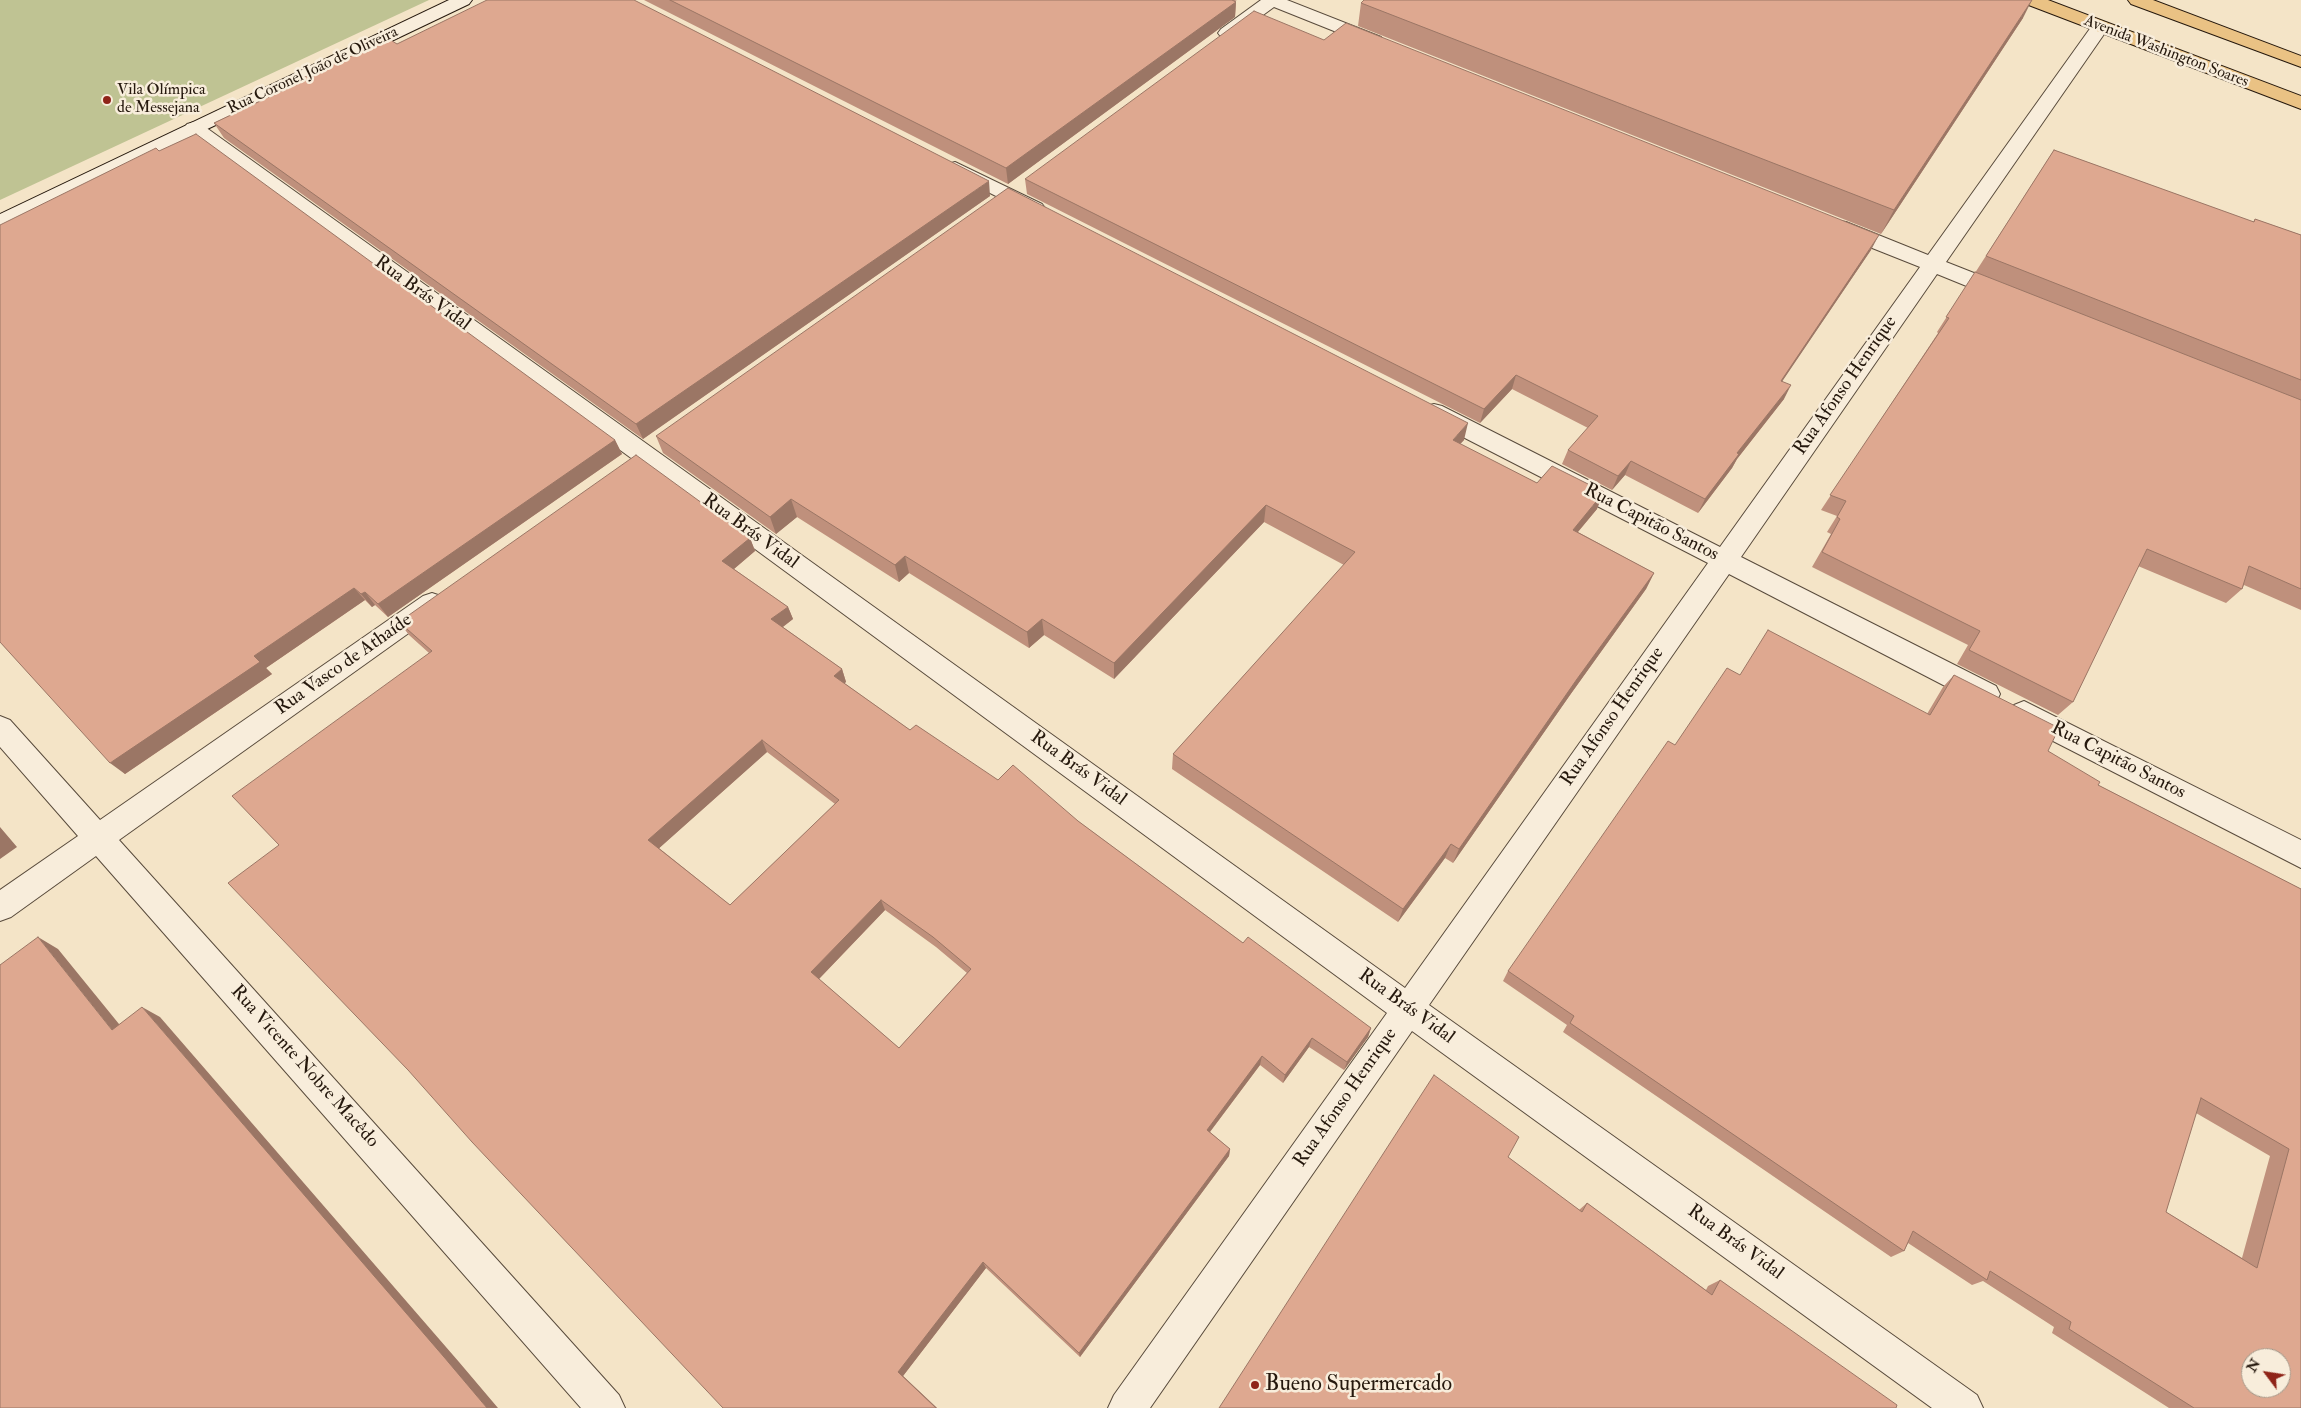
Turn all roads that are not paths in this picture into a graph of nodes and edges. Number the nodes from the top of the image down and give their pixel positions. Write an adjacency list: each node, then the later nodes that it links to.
1 (463, 0): 10 (street, Rua Coronel João de Oliveira)
2 (1272, 0): 6 (street); 7 (street)
3 (2032, 0): 5 (highway, Avenida Washington Soares)
4 (2137, 0): 8 (highway)
5 (2100, 27): 9 (highway, Avenida Washington Soares); 17 (street, Rua Afonso Henrique)
6 (1208, 47)
7 (1391, 48)
8 (2301, 62)
9 (2301, 103)
10 (194, 128): 16 (street, Rua Coronel João de Oliveira); 26 (street, Rua Brás Vidal)
11 (938, 159): 13 (street)
12 (1032, 177): 13 (street)
13 (1000, 201): 14 (street)
14 (1053, 218)
15 (1822, 220): 17 (street)
16 (0, 222)
17 (1932, 264): 18 (street); 20 (street, Rua Afonso Henrique)
18 (2024, 301)
19 (1415, 402): 20 (street, Rua Capitão Santos)
20 (1724, 560): 24 (street, Rua Capitão Santos); 26 (street, Rua Afonso Henrique)
21 (448, 591): 23 (street, Rua Vasco de Athaíde)
22 (0, 728): 23 (street, Rua Vicente Nobre Macêdo)
23 (100, 838): 25 (street, Rua Vasco de Athaíde); 27 (street, Rua Vicente Nobre Macêdo)
24 (2301, 854)
25 (0, 907)
26 (1408, 1009): 28 (street, Rua Afonso Henrique); 29 (street, Rua Brás Vidal)
27 (606, 1408)
28 (1127, 1408)
29 (1964, 1408)

